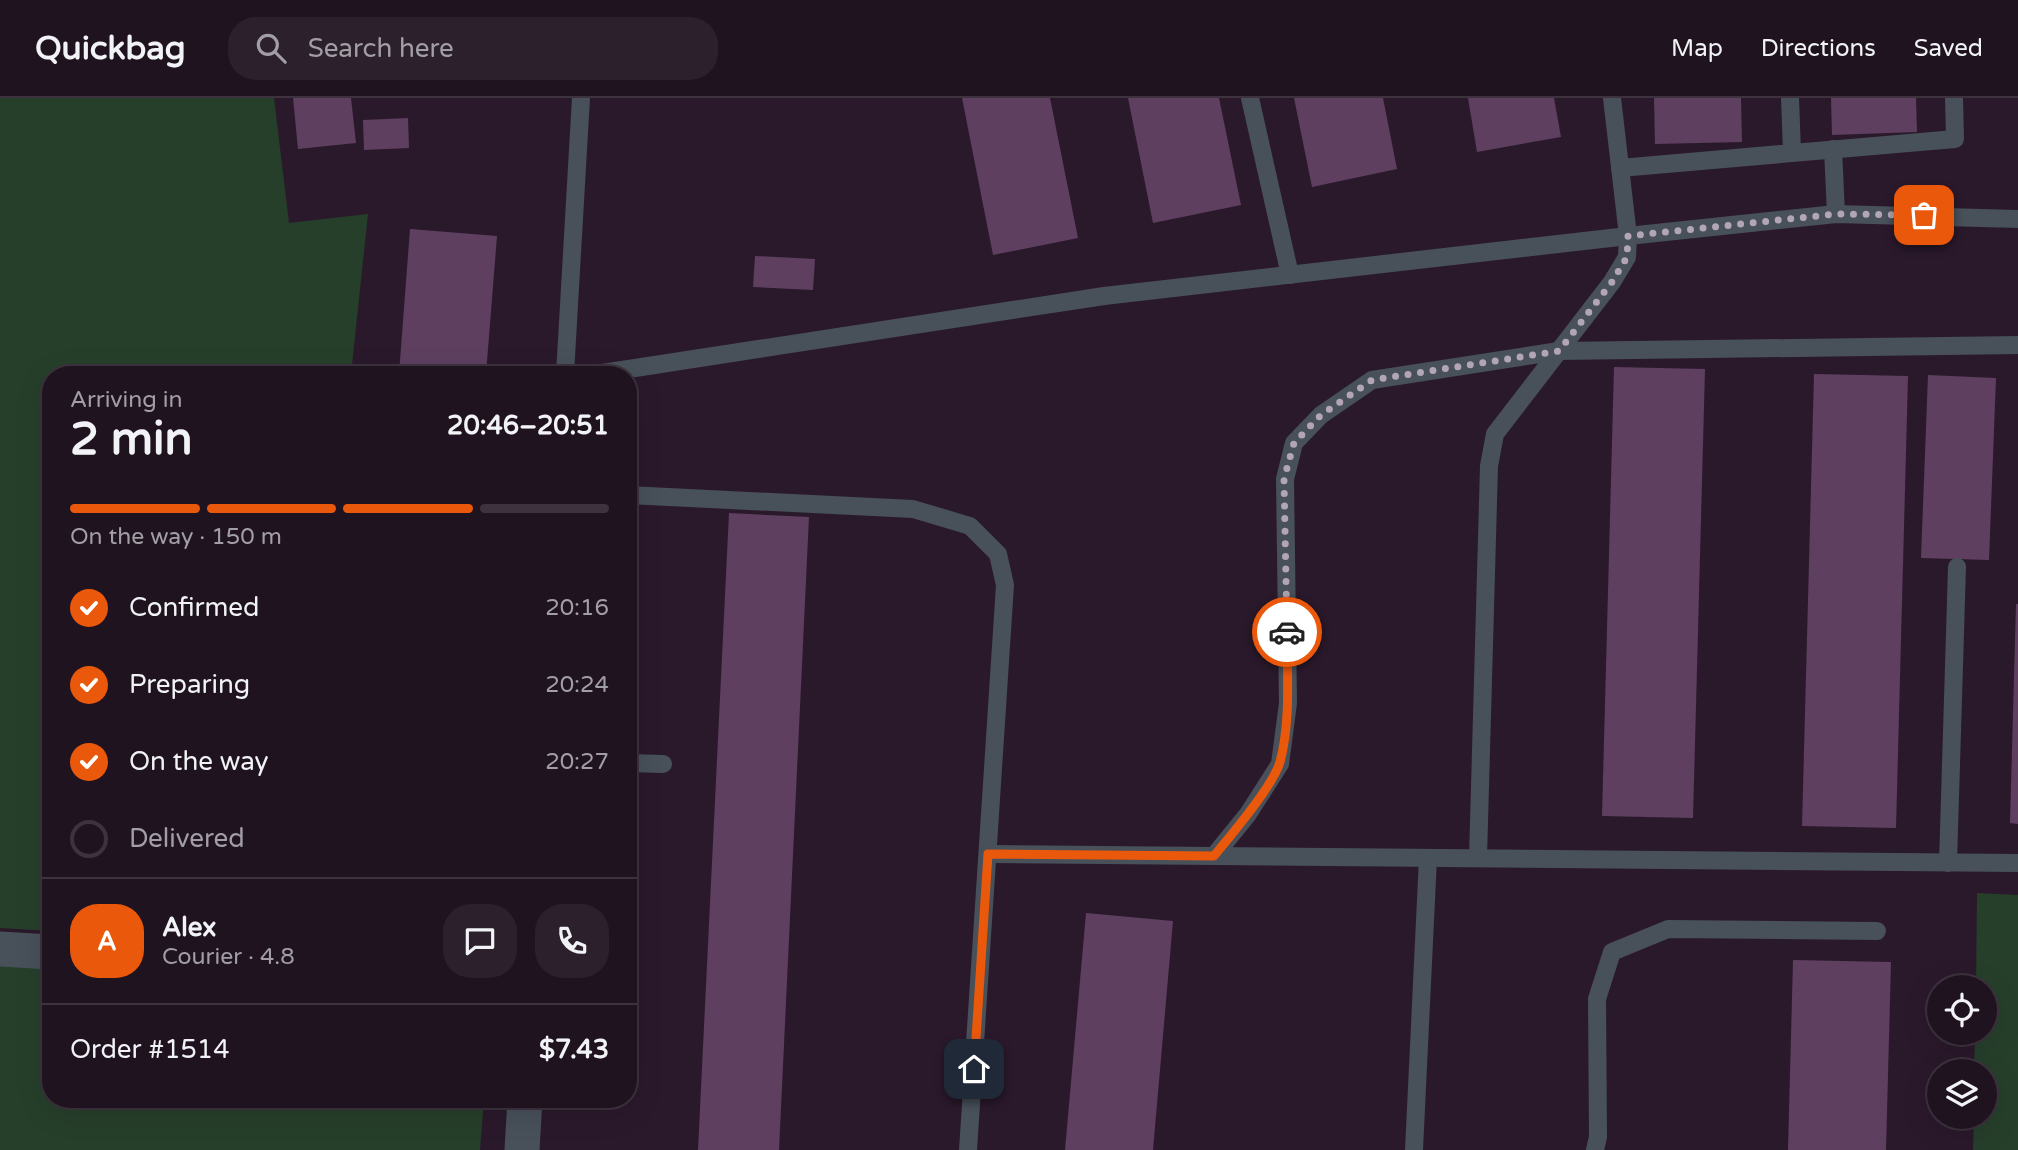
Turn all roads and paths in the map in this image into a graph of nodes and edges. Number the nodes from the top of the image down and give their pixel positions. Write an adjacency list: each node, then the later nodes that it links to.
1 (581, 98): 15 (lane)
2 (1250, 98): 12 (lane)
3 (1612, 98): 8 (lane)
4 (1790, 98): 7 (lane)
5 (1954, 98): 6 (lane)
6 (1833, 149): 7 (lane); 9 (lane)
7 (1792, 152): 8 (lane)
8 (1620, 168): 11 (lane)
9 (1836, 214): 10 (lane); 11 (lane)
10 (2018, 219)
11 (1628, 236): 12 (lane); 14 (lane)
12 (1290, 275): 16 (lane)
13 (2018, 345): 14 (lane)
14 (1559, 351): 22 (lane); 24 (lane)
15 (565, 366)
16 (637, 368)
17 (637, 495): 21 (lane)
18 (1957, 566): 25 (lane)
19 (637, 763): 20 (lane)
20 (663, 764)
21 (988, 854): 22 (lane); 32 (lane)
22 (1214, 856): 23 (lane)
23 (1427, 858): 24 (lane); 33 (lane)
24 (1478, 858): 25 (lane)
25 (1948, 863): 26 (lane)
26 (2018, 863)
27 (1877, 931): 34 (lane)
28 (0, 949): 29 (street)
29 (42, 951)
30 (524, 1108): 31 (street)
31 (522, 1150)
32 (968, 1150)
33 (1413, 1150)
34 (1595, 1150)

